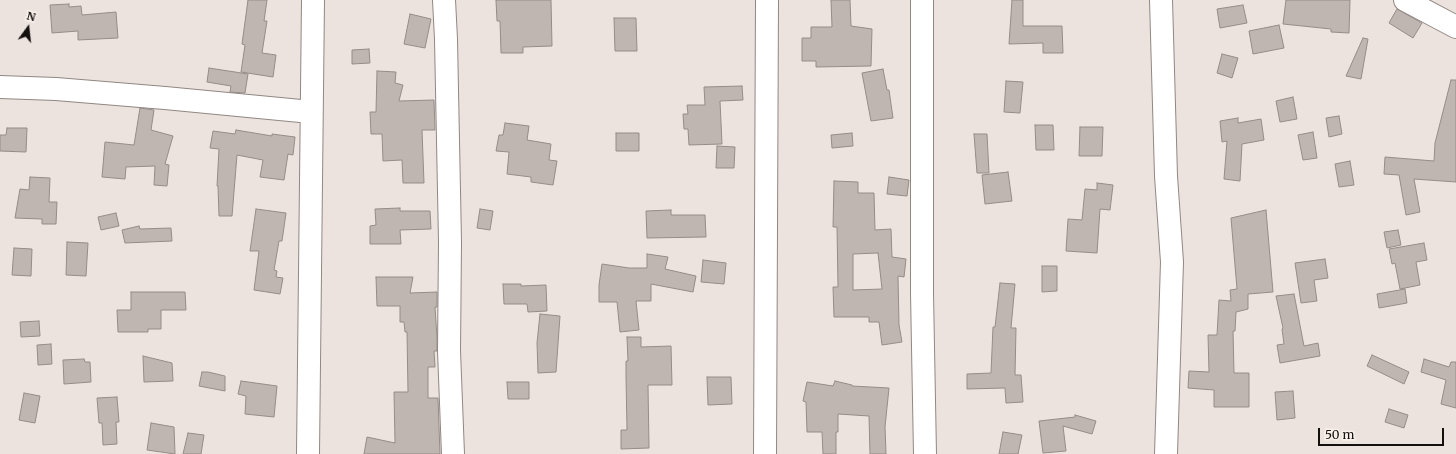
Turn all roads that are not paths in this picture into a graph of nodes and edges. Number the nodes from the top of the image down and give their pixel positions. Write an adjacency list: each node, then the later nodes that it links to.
1 (312, 0): 9 (street)
2 (444, 0): 11 (street)
3 (767, 0): 12 (street)
4 (922, 0): 13 (street)
5 (1161, 0): 14 (street)
6 (1405, 0): 7 (street)
7 (1456, 27)
8 (0, 88): 9 (street)
9 (311, 112): 10 (street)
10 (308, 454)
11 (453, 454)
12 (765, 454)
13 (925, 454)
14 (1166, 454)

